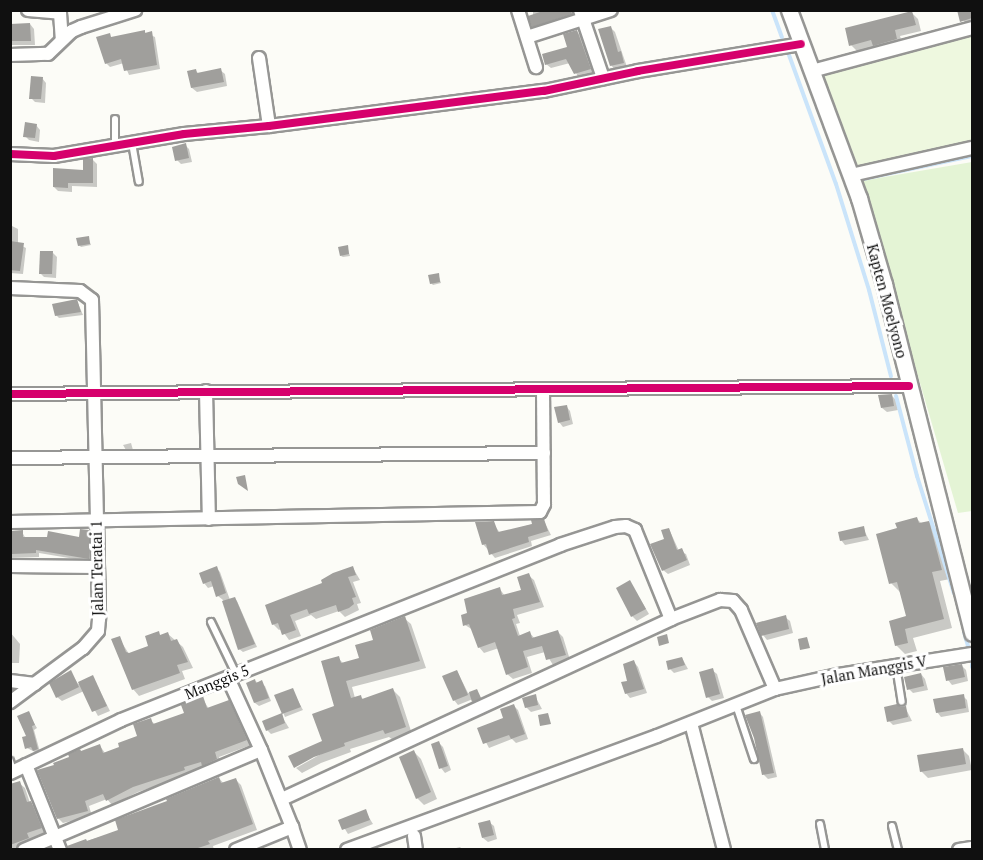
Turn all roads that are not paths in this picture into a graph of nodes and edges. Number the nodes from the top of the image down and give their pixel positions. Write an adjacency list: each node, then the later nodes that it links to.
1 (28, 10): 9 (street)
2 (135, 10): 9 (street)
3 (518, 10): 8 (street)
4 (611, 10): 6 (street)
5 (789, 10): 10 (street, Kapten Moelyono)
6 (582, 15): 8 (street); 15 (street)
7 (972, 28): 14 (street)
8 (527, 37): 13 (street)
9 (62, 40): 11 (street)
10 (801, 44): 14 (street, Kapten Moelyono); 15 (street)
11 (10, 55)
12 (259, 58): 17 (street)
13 (536, 67)
14 (812, 71): 22 (street, Kapten Moelyono)
15 (603, 78): 17 (street)
16 (115, 119): 19 (lane)
17 (269, 126): 18 (street)
18 (132, 143): 19 (street); 23 (lane)
19 (115, 146): 21 (street)
20 (972, 148): 22 (street)
21 (10, 154)
22 (851, 176): 25 (street, Kapten Moelyono)
23 (139, 181)
24 (10, 288): 28 (street, Jalan Teratai 1)
25 (909, 386): 26 (street); 39 (street, Kapten Moelyono)
26 (543, 390): 27 (street); 30 (street)
27 (206, 391): 28 (street); 32 (street)
28 (94, 392): 29 (street); 31 (street, Jalan Teratai 1)
29 (10, 394)
30 (544, 453): 32 (street); 34 (street)
31 (95, 456): 32 (street); 33 (street); 35 (street, Jalan Teratai 1)
32 (207, 456): 34 (street)
33 (10, 458)
34 (209, 519): 35 (street)
35 (96, 520): 36 (street); 38 (street, Jalan Teratai 1)
36 (10, 522)
37 (10, 566): 38 (street)
38 (96, 567): 47 (street, Jalan Teratai 1)
39 (969, 605): 42 (street, Kapten Moelyono)
40 (671, 619): 45 (street, Manggis 5); 48 (street); 57 (street)
41 (211, 622): 45 (lane)
42 (972, 633)
43 (972, 654): 44 (street, Jalan Manggis V)
44 (896, 666): 48 (street, Jalan Manggis V); 50 (lane)
45 (232, 676): 53 (street); 55 (street, Manggis 5)
46 (10, 681): 47 (street)
47 (35, 684): 49 (street, Jalan Teratai 1)
48 (775, 689): 51 (street, Jalan Manggis V)
49 (10, 702)
50 (902, 702)
51 (736, 705): 52 (street, Jalan Manggis V); 54 (lane)
52 (691, 723): 68 (street, Jalan Manggis V); 70 (street)
53 (261, 750): 57 (street); 61 (street)
54 (754, 759)
55 (26, 765): 56 (street, Manggis 5); 61 (street)
56 (11, 768)
57 (282, 799): 60 (street)
58 (820, 824): 71 (lane)
59 (892, 826): 72 (lane)
60 (292, 827): 66 (street); 67 (street)
61 (54, 835): 64 (street); 65 (street)
62 (414, 836): 69 (street)
63 (972, 848): 73 (street)
64 (24, 849)
65 (60, 849)
66 (236, 849)
67 (300, 849)
68 (347, 849)
69 (416, 849)
70 (724, 849)
71 (825, 849)
72 (898, 849)
73 (959, 849)

